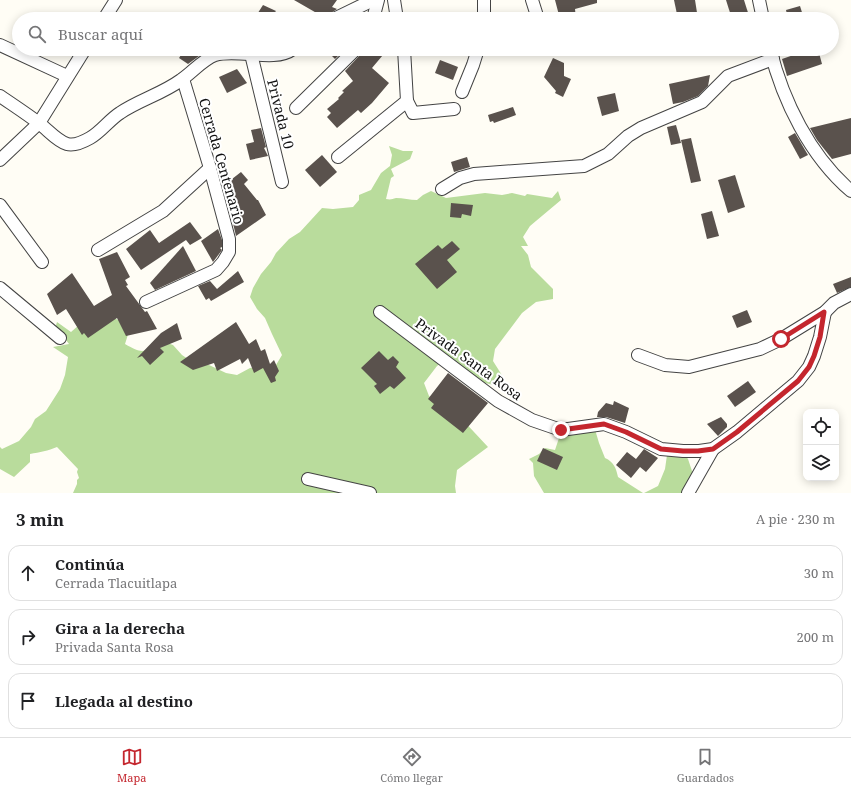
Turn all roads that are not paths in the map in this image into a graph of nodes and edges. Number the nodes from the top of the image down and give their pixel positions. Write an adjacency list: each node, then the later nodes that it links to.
1 (116, 0): 8 (street)
2 (373, 0): 9 (street)
3 (378, 0): 10 (street)
4 (394, 0): 11 (street)
5 (484, 0): 12 (street)
6 (532, 0): 13 (street)
7 (759, 0): 14 (street)
8 (108, 12)
9 (348, 12)
10 (375, 12)
11 (396, 12)
12 (484, 12)
13 (536, 12)
14 (762, 12)
15 (0, 45): 16 (street)
16 (12, 51)
17 (24, 56): 26 (street)
18 (80, 56): 26 (street)
19 (214, 56): 27 (street)
20 (251, 56): 37 (street, Privada 10)
21 (349, 56): 31 (street)
22 (404, 56): 30 (street)
23 (476, 56): 28 (street)
24 (768, 56): 39 (street)
25 (773, 56): 38 (street)
26 (67, 76): 33 (street)
27 (183, 80): 33 (street); 36 (street, Cerrada Centenario)
28 (462, 92)
29 (0, 96): 33 (street)
30 (407, 101): 32 (street); 34 (street)
31 (296, 108)
32 (454, 109)
33 (39, 123): 35 (street)
34 (338, 157)
35 (0, 160)
36 (210, 168): 41 (street); 45 (street, Cerrada Centenario)
37 (282, 182)
38 (849, 187)
39 (442, 189)
40 (0, 205): 42 (street)
41 (98, 250)
42 (42, 262)
43 (0, 288): 48 (street)
44 (851, 294): 47 (street)
45 (146, 302)
46 (380, 312): 50 (street, Privada Santa Rosa)
47 (824, 312): 49 (street); 50 (street)
48 (60, 338)
49 (638, 355)
50 (713, 449): 53 (street)
51 (308, 479): 52 (street)
52 (370, 493)
53 (688, 493)

